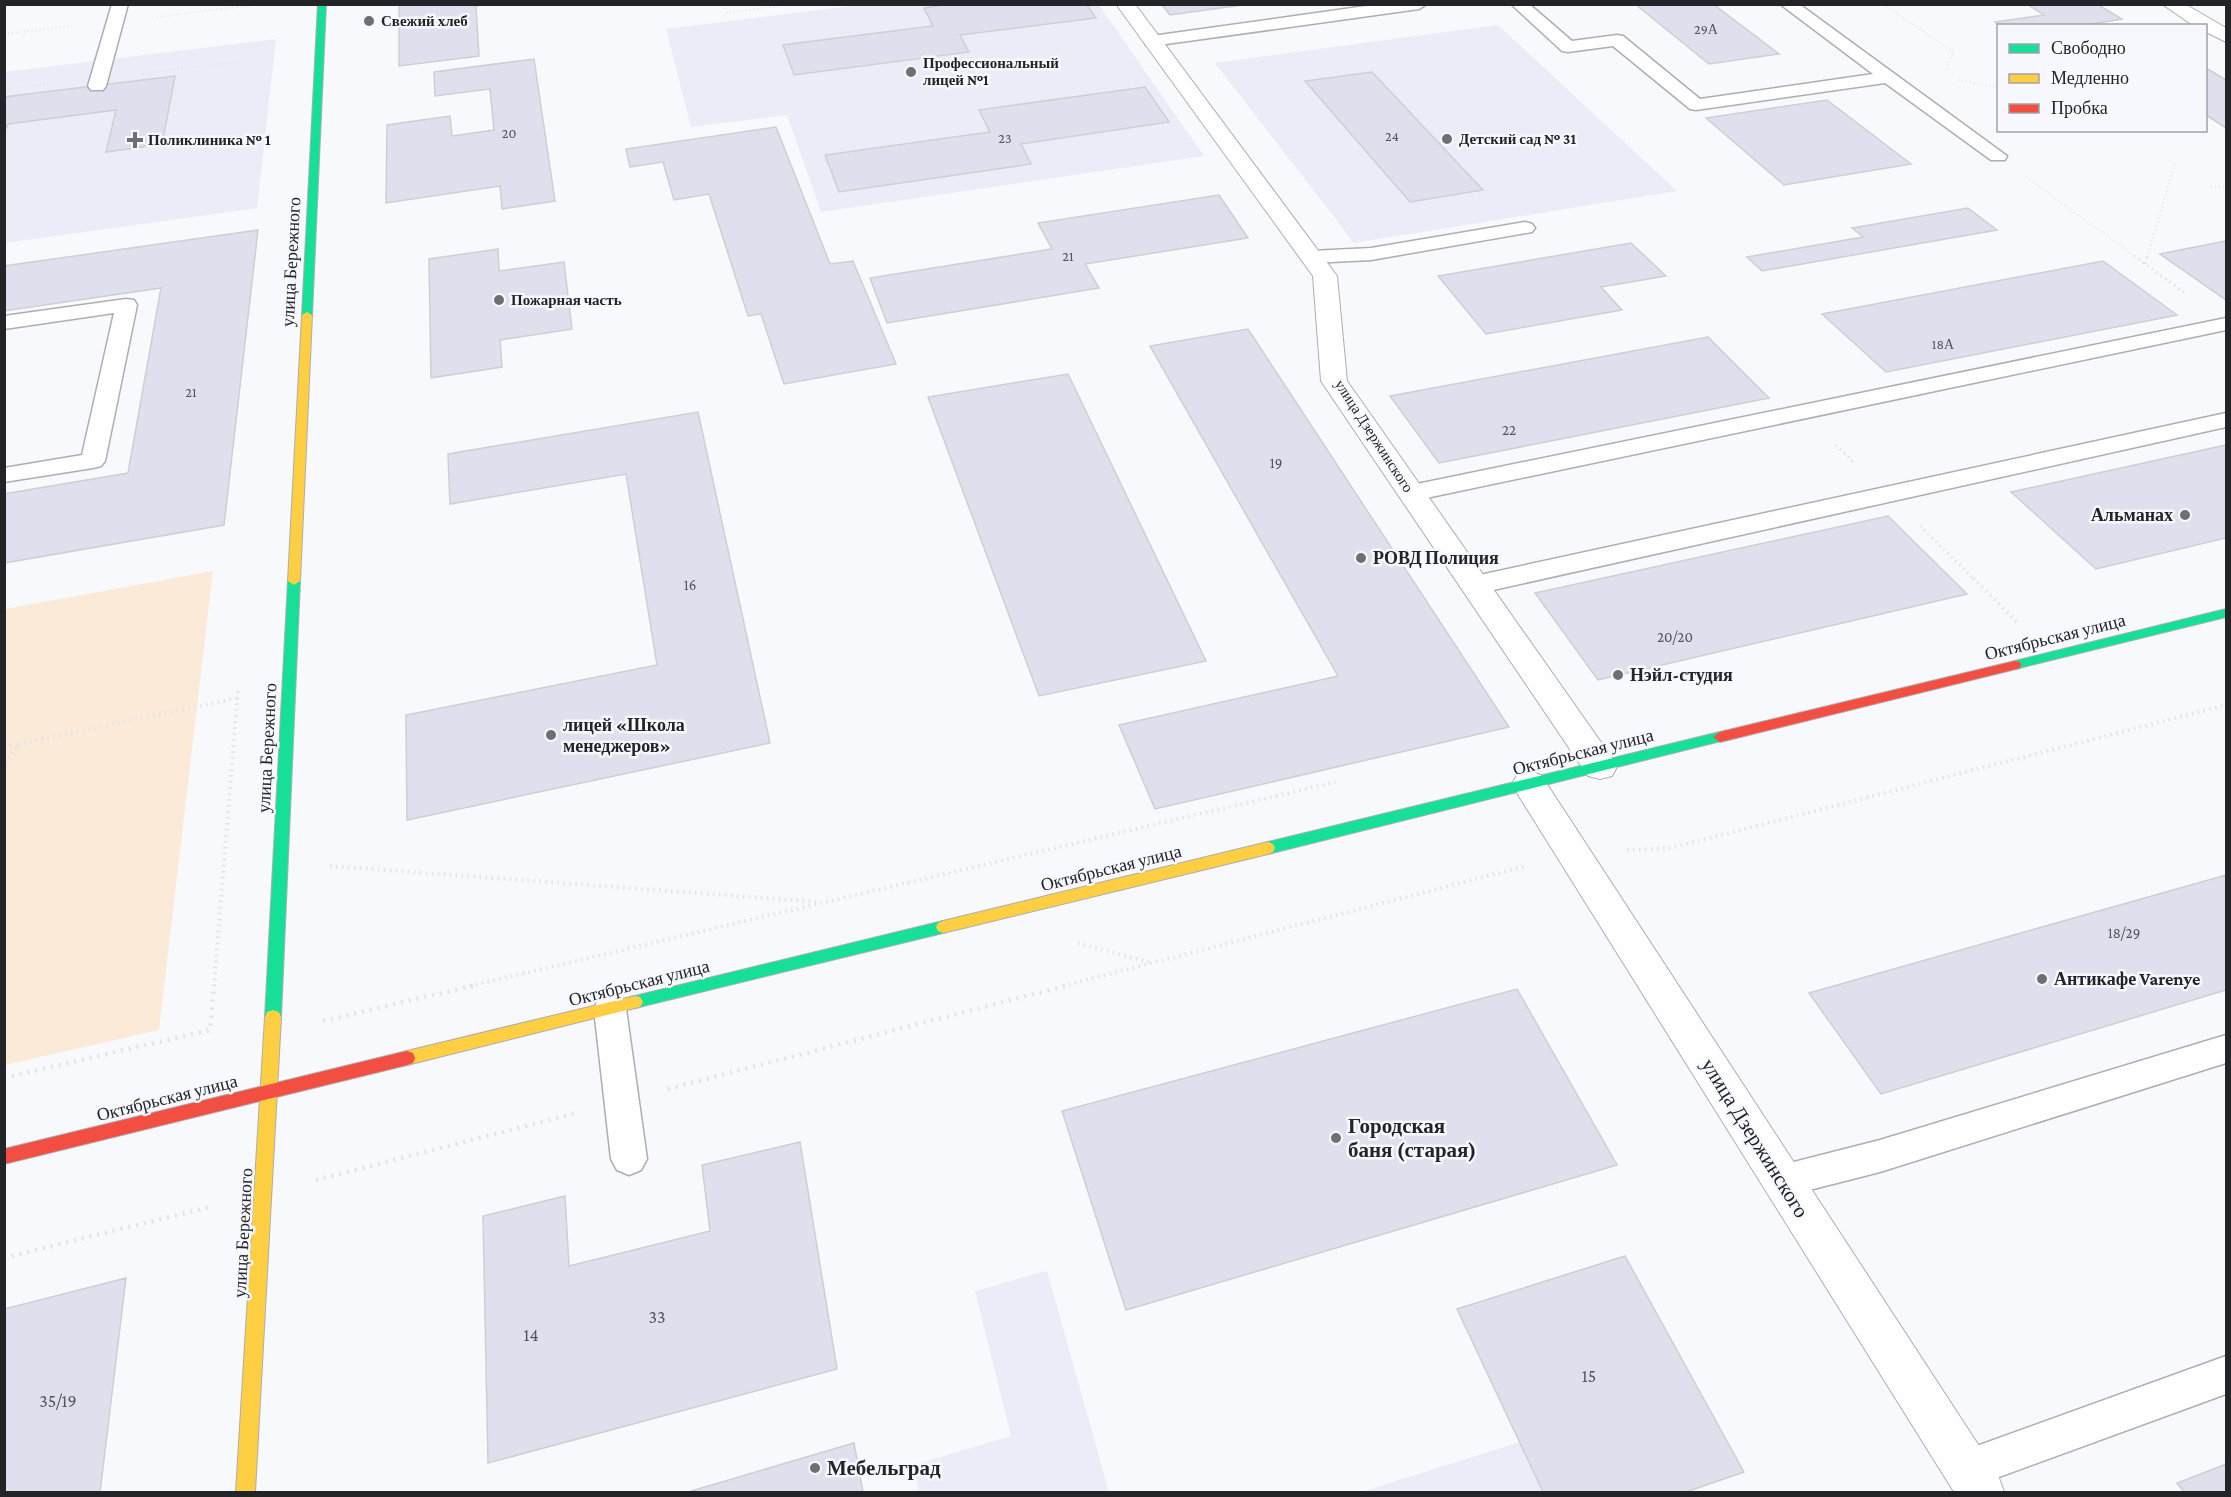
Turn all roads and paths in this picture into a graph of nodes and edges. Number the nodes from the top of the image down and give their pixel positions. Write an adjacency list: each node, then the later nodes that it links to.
1 (120, 4): 18 (lane)
2 (322, 4): 51 (street, улица Бережного)
3 (724, 4): 4 (path)
4 (792, 4)
5 (1125, 4): 14 (street, улица Дзержинского)
6 (1419, 4): 14 (lane)
7 (1519, 4): 15 (lane)
8 (1788, 4): 15 (lane)
9 (1883, 4): 16 (path)
10 (2171, 4): 11 (street)
11 (2205, 24)
12 (2207, 25): 13 (street)
13 (2226, 36)
14 (1152, 41): 25 (street, улица Дзержинского)
15 (1887, 77): 20 (lane)
16 (1941, 77)
17 (1953, 79): 19 (path)
18 (97, 86)
19 (1997, 88)
20 (1998, 156): 26 (path)
21 (2175, 164): 26 (path)
22 (2211, 187): 23 (path)
23 (2226, 187)
24 (1525, 228): 25 (lane)
25 (1311, 257): 32 (street, улица Дзержинского)
26 (2145, 264): 28 (path)
27 (4, 323): 31 (lane)
28 (2226, 324): 29 (lane)
29 (1802, 412): 32 (lane); 33 (path)
30 (2226, 420): 33 (lane)
31 (4, 475)
32 (1412, 493): 34 (street, улица Дзержинского)
33 (1887, 495): 34 (lane); 37 (path)
34 (1475, 585): 45 (street, улица Дзержинского)
35 (2226, 613): 39 (street, Октябрьская улица)
36 (2029, 619): 37 (path)
37 (2017, 622): 38 (path); 39 (path)
38 (2006, 624)
39 (2052, 656): 45 (street, Октябрьская улица)
40 (239, 687): 41 (path)
41 (238, 698): 43 (path); 50 (path)
42 (2226, 705): 49 (path)
43 (18, 744): 44 (path); 46 (path)
44 (4, 747)
45 (1600, 767): 48 (street, Октябрьская улица)
46 (4, 768)
47 (1343, 781): 52 (path)
48 (1529, 784): 49 (street, улица Дзержинского); 56 (street, Октябрьская улица)
49 (1574, 853): 55 (path); 64 (street, улица Дзержинского)
50 (225, 857): 51 (path); 59 (path)
51 (280, 861): 52 (path); 60 (street, улица Бережного)
52 (825, 903): 53 (path); 57 (path)
53 (848, 905)
54 (1073, 942): 55 (path)
55 (1152, 963): 61 (path)
56 (610, 1009): 60 (street, Октябрьская улица); 61 (lane)
57 (321, 1022)
58 (2226, 1049): 64 (lane)
59 (4, 1078)
60 (267, 1092): 62 (street, Октябрьская улица); 65 (street, улица Бережного)
61 (621, 1101): 63 (lane); 65 (path)
62 (4, 1156)
63 (629, 1159)
64 (1782, 1181): 68 (street, улица Дзержинского)
65 (264, 1194): 66 (path); 69 (street, улица Бережного)
66 (4, 1258)
67 (2226, 1375): 68 (lane)
68 (1973, 1481)
69 (245, 1492)

